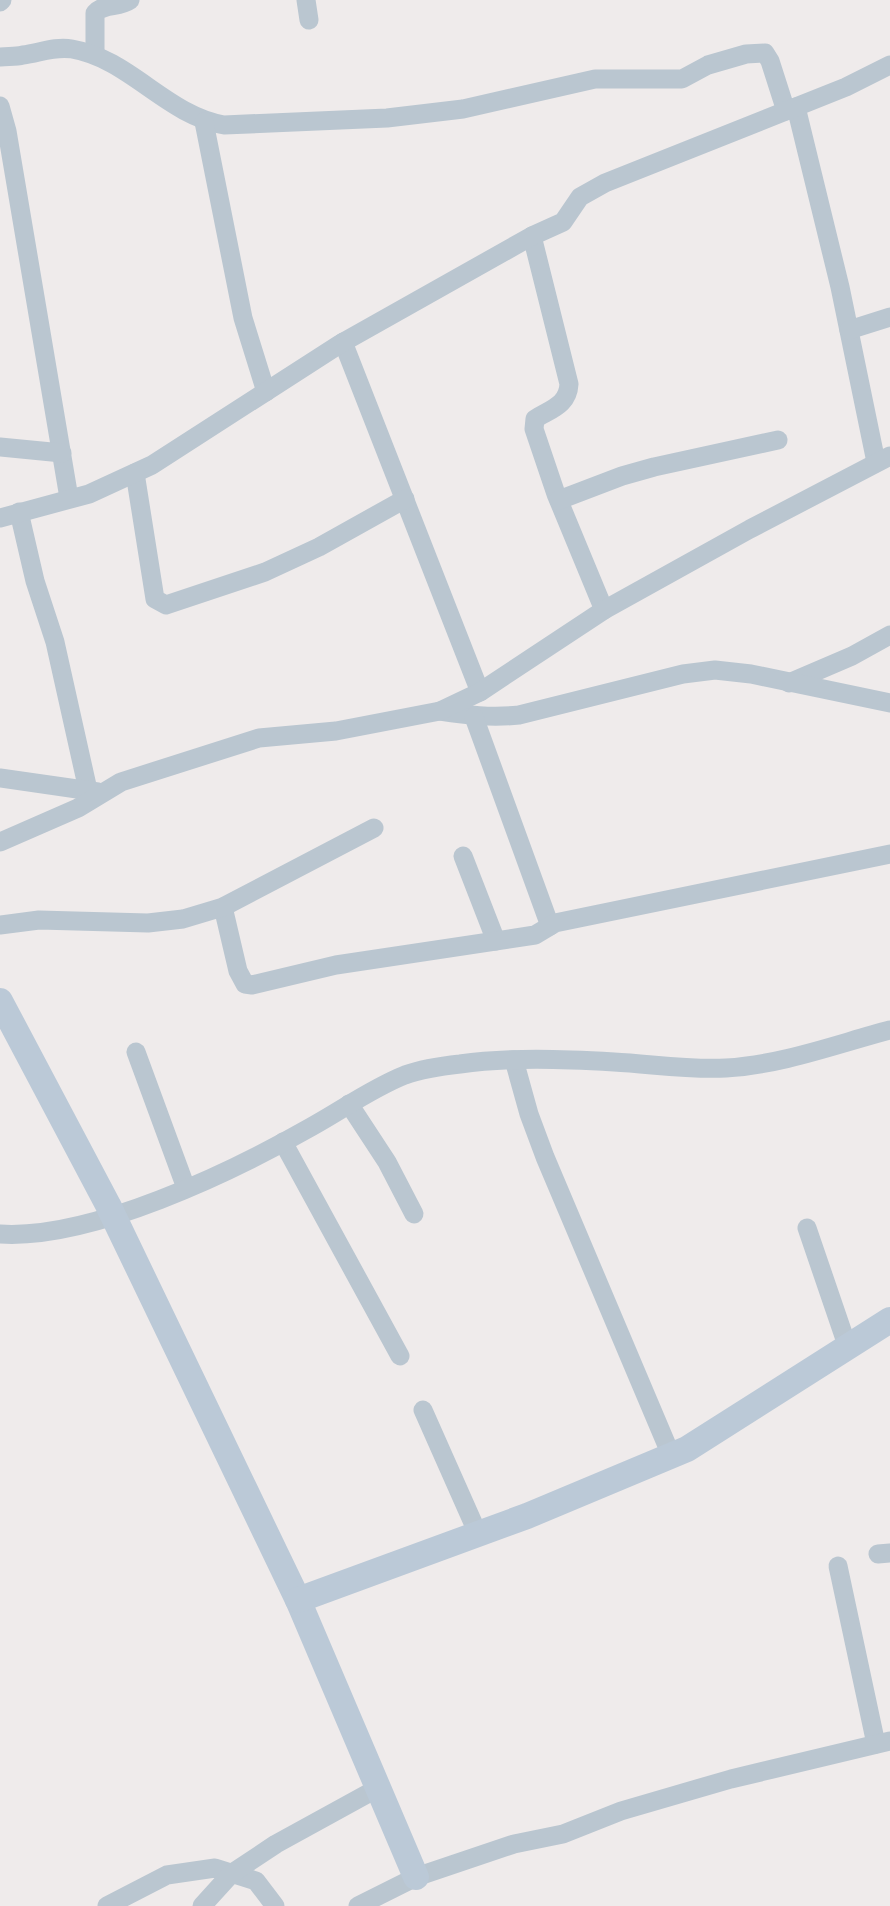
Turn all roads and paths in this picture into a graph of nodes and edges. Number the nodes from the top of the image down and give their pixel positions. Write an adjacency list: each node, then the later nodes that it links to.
1 (130, 0): 4 (street)
2 (306, 0): 3 (street)
3 (309, 20)
4 (95, 54): 5 (street); 9 (street)
5 (0, 57)
6 (890, 65): 8 (street)
7 (0, 106): 17 (street)
8 (791, 109): 9 (street); 10 (street); 12 (street)
9 (204, 122): 14 (street)
10 (532, 236): 13 (street); 22 (street)
11 (890, 317): 12 (street)
12 (849, 330): 18 (street)
13 (342, 342): 14 (street); 21 (street)
14 (266, 392): 19 (street)
15 (778, 440): 22 (street)
16 (0, 448): 17 (street)
17 (62, 454): 20 (street)
18 (883, 459): 25 (street)
19 (135, 474): 20 (street); 21 (street)
20 (68, 498): 23 (street)
21 (405, 499): 28 (street)
22 (559, 500): 25 (street)
23 (19, 512): 24 (street); 33 (street)
24 (0, 518)
25 (604, 610): 28 (street)
26 (890, 635): 27 (street)
27 (789, 683): 29 (street); 31 (street)
28 (480, 692): 30 (street)
29 (890, 703)
30 (440, 711): 31 (street); 33 (street)
31 (474, 717): 40 (street)
32 (0, 778): 33 (street)
33 (96, 792): 35 (street)
34 (374, 828): 38 (street)
35 (0, 842)
36 (890, 854): 40 (street)
37 (463, 856): 41 (street)
38 (222, 907): 39 (street); 41 (street)
39 (0, 925)
40 (550, 926): 41 (street)
41 (496, 941)
42 (0, 1001): 50 (street)
43 (890, 1030): 45 (street)
44 (136, 1052): 48 (street)
45 (514, 1060): 46 (street); 57 (street)
46 (350, 1104): 47 (street); 49 (street)
47 (283, 1142): 48 (street); 55 (street)
48 (186, 1188): 50 (street)
49 (414, 1214)
50 (113, 1217): 52 (street); 60 (street)
51 (807, 1228): 54 (street)
52 (0, 1234)
53 (890, 1320): 54 (street)
54 (848, 1348): 57 (street)
55 (400, 1356)
56 (423, 1410): 58 (street)
57 (672, 1455): 58 (street)
58 (478, 1534): 60 (street)
59 (838, 1566): 61 (street)
60 (298, 1600): 62 (street)
61 (883, 1742): 64 (street)
62 (378, 1788): 63 (street); 64 (street)
63 (231, 1874): 65 (street); 66 (street); 67 (street)
64 (416, 1877): 68 (street)
65 (107, 1906)
66 (202, 1906)
67 (275, 1906)
68 (358, 1906)

